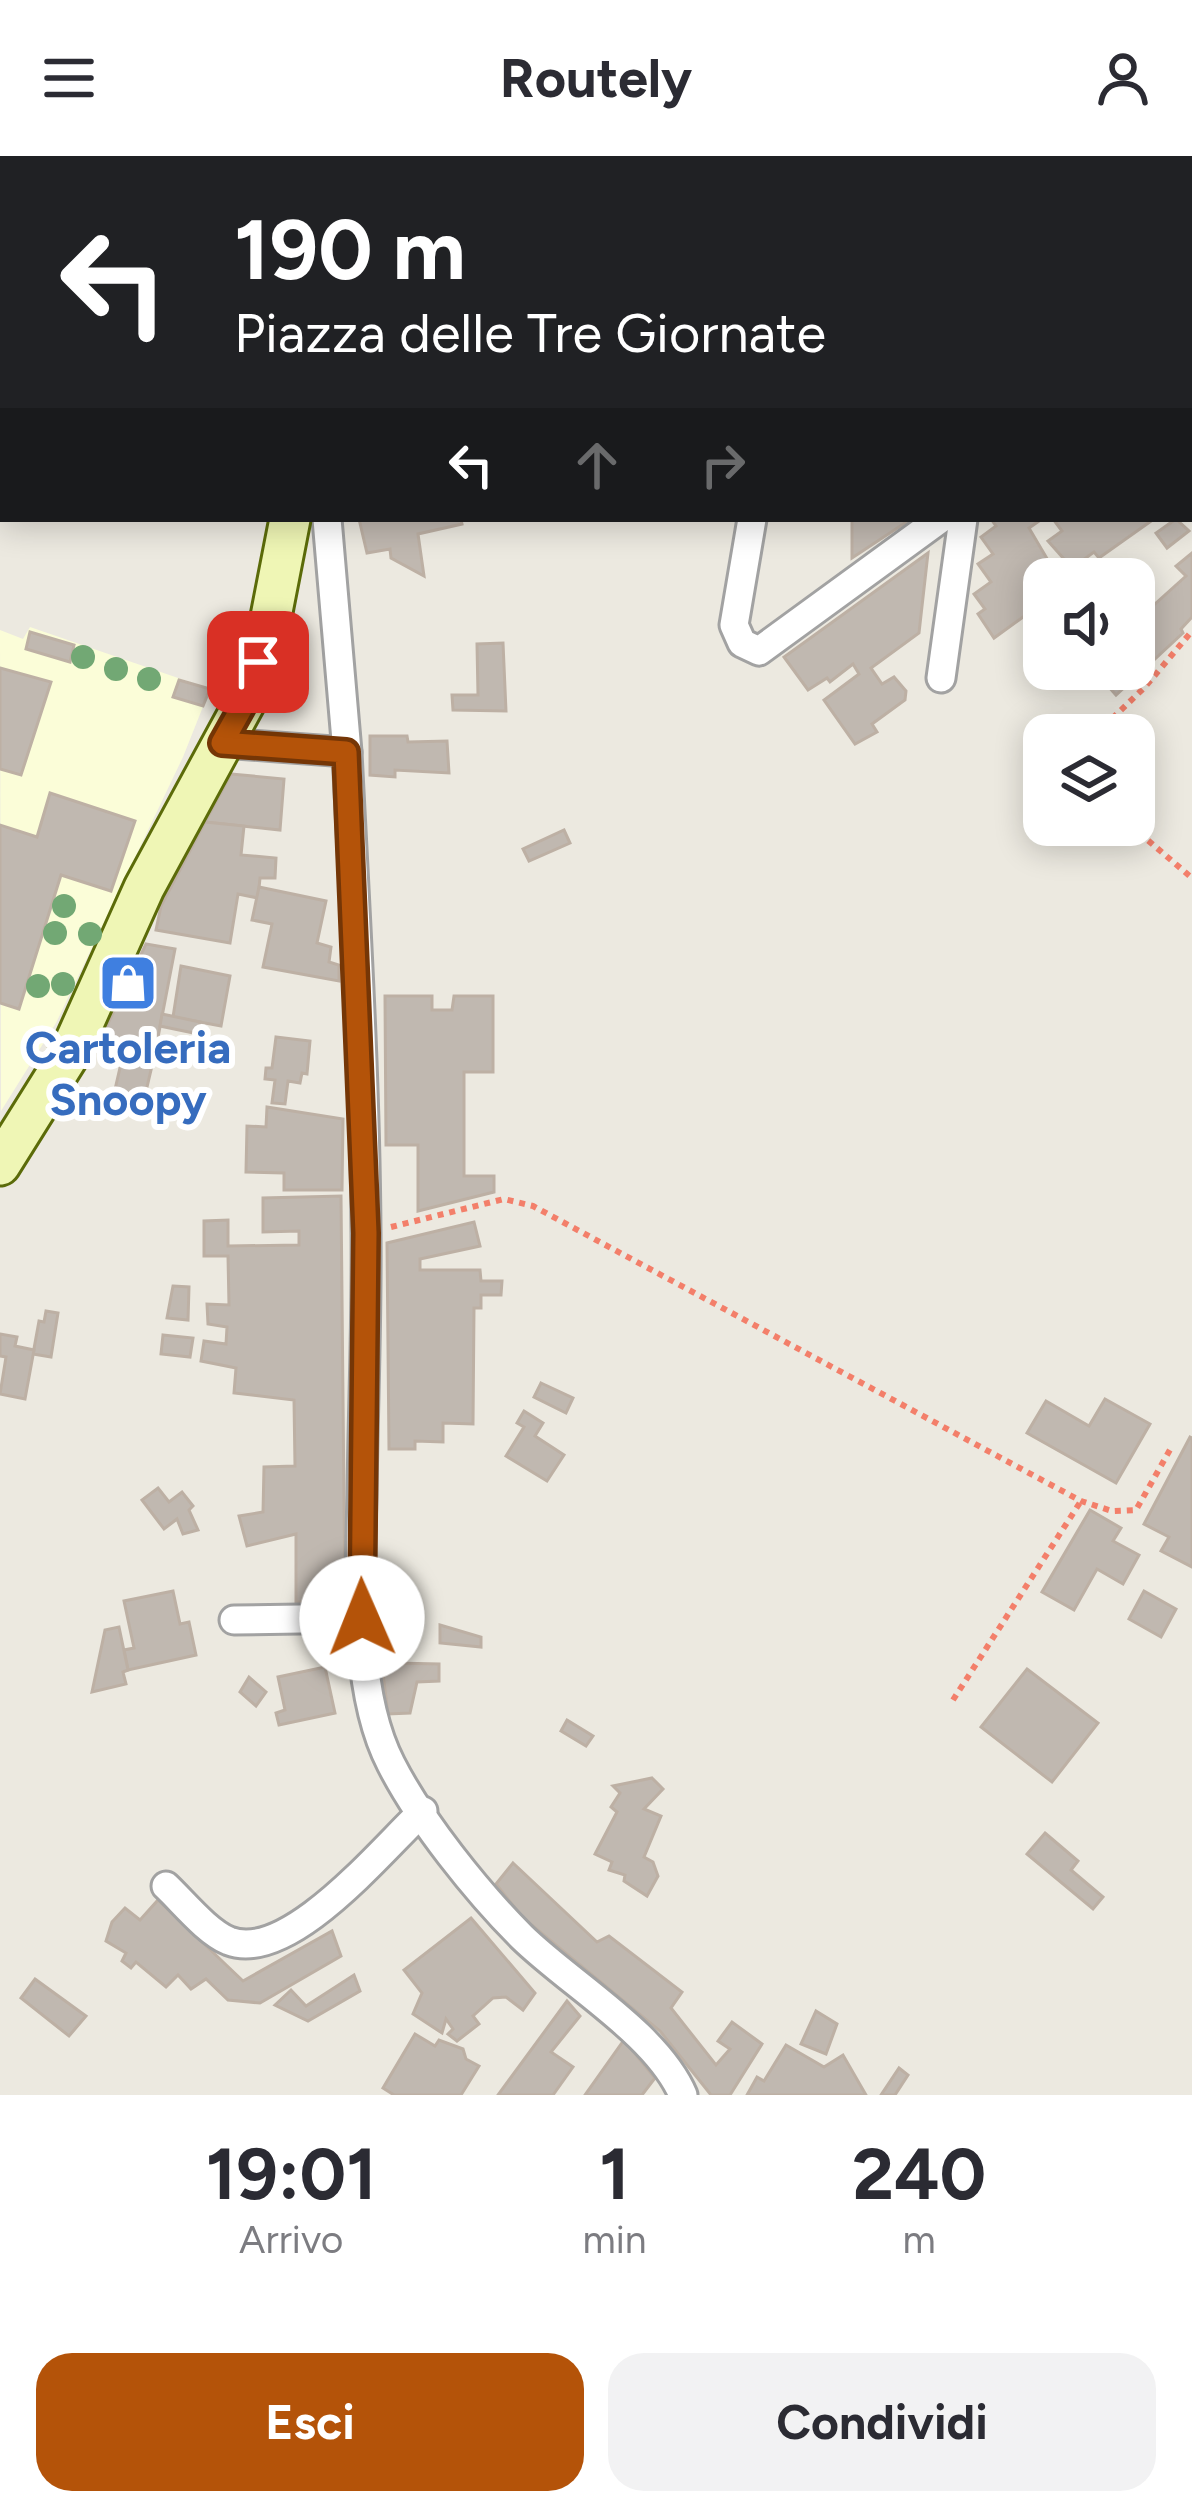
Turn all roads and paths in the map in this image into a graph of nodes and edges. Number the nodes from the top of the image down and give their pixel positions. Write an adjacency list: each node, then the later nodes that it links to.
1 (289, 522): 9 (street)
2 (327, 522): 10 (street)
3 (751, 522): 4 (street)
4 (936, 522)
5 (963, 522): 7 (street)
6 (1192, 631): 8 (path)
7 (941, 678)
8 (1116, 714)
9 (222, 743): 10 (street); 13 (street)
10 (346, 752): 14 (street)
11 (1155, 846): 12 (path)
12 (1192, 878)
13 (0, 1165)
14 (366, 1233): 16 (path); 17 (street)
15 (1171, 1448): 16 (path)
16 (1081, 1501): 19 (path)
17 (362, 1618): 18 (street); 20 (street)
18 (234, 1621)
19 (953, 1700)
20 (423, 1811): 21 (street); 22 (street)
21 (166, 1886)
22 (683, 2095)

